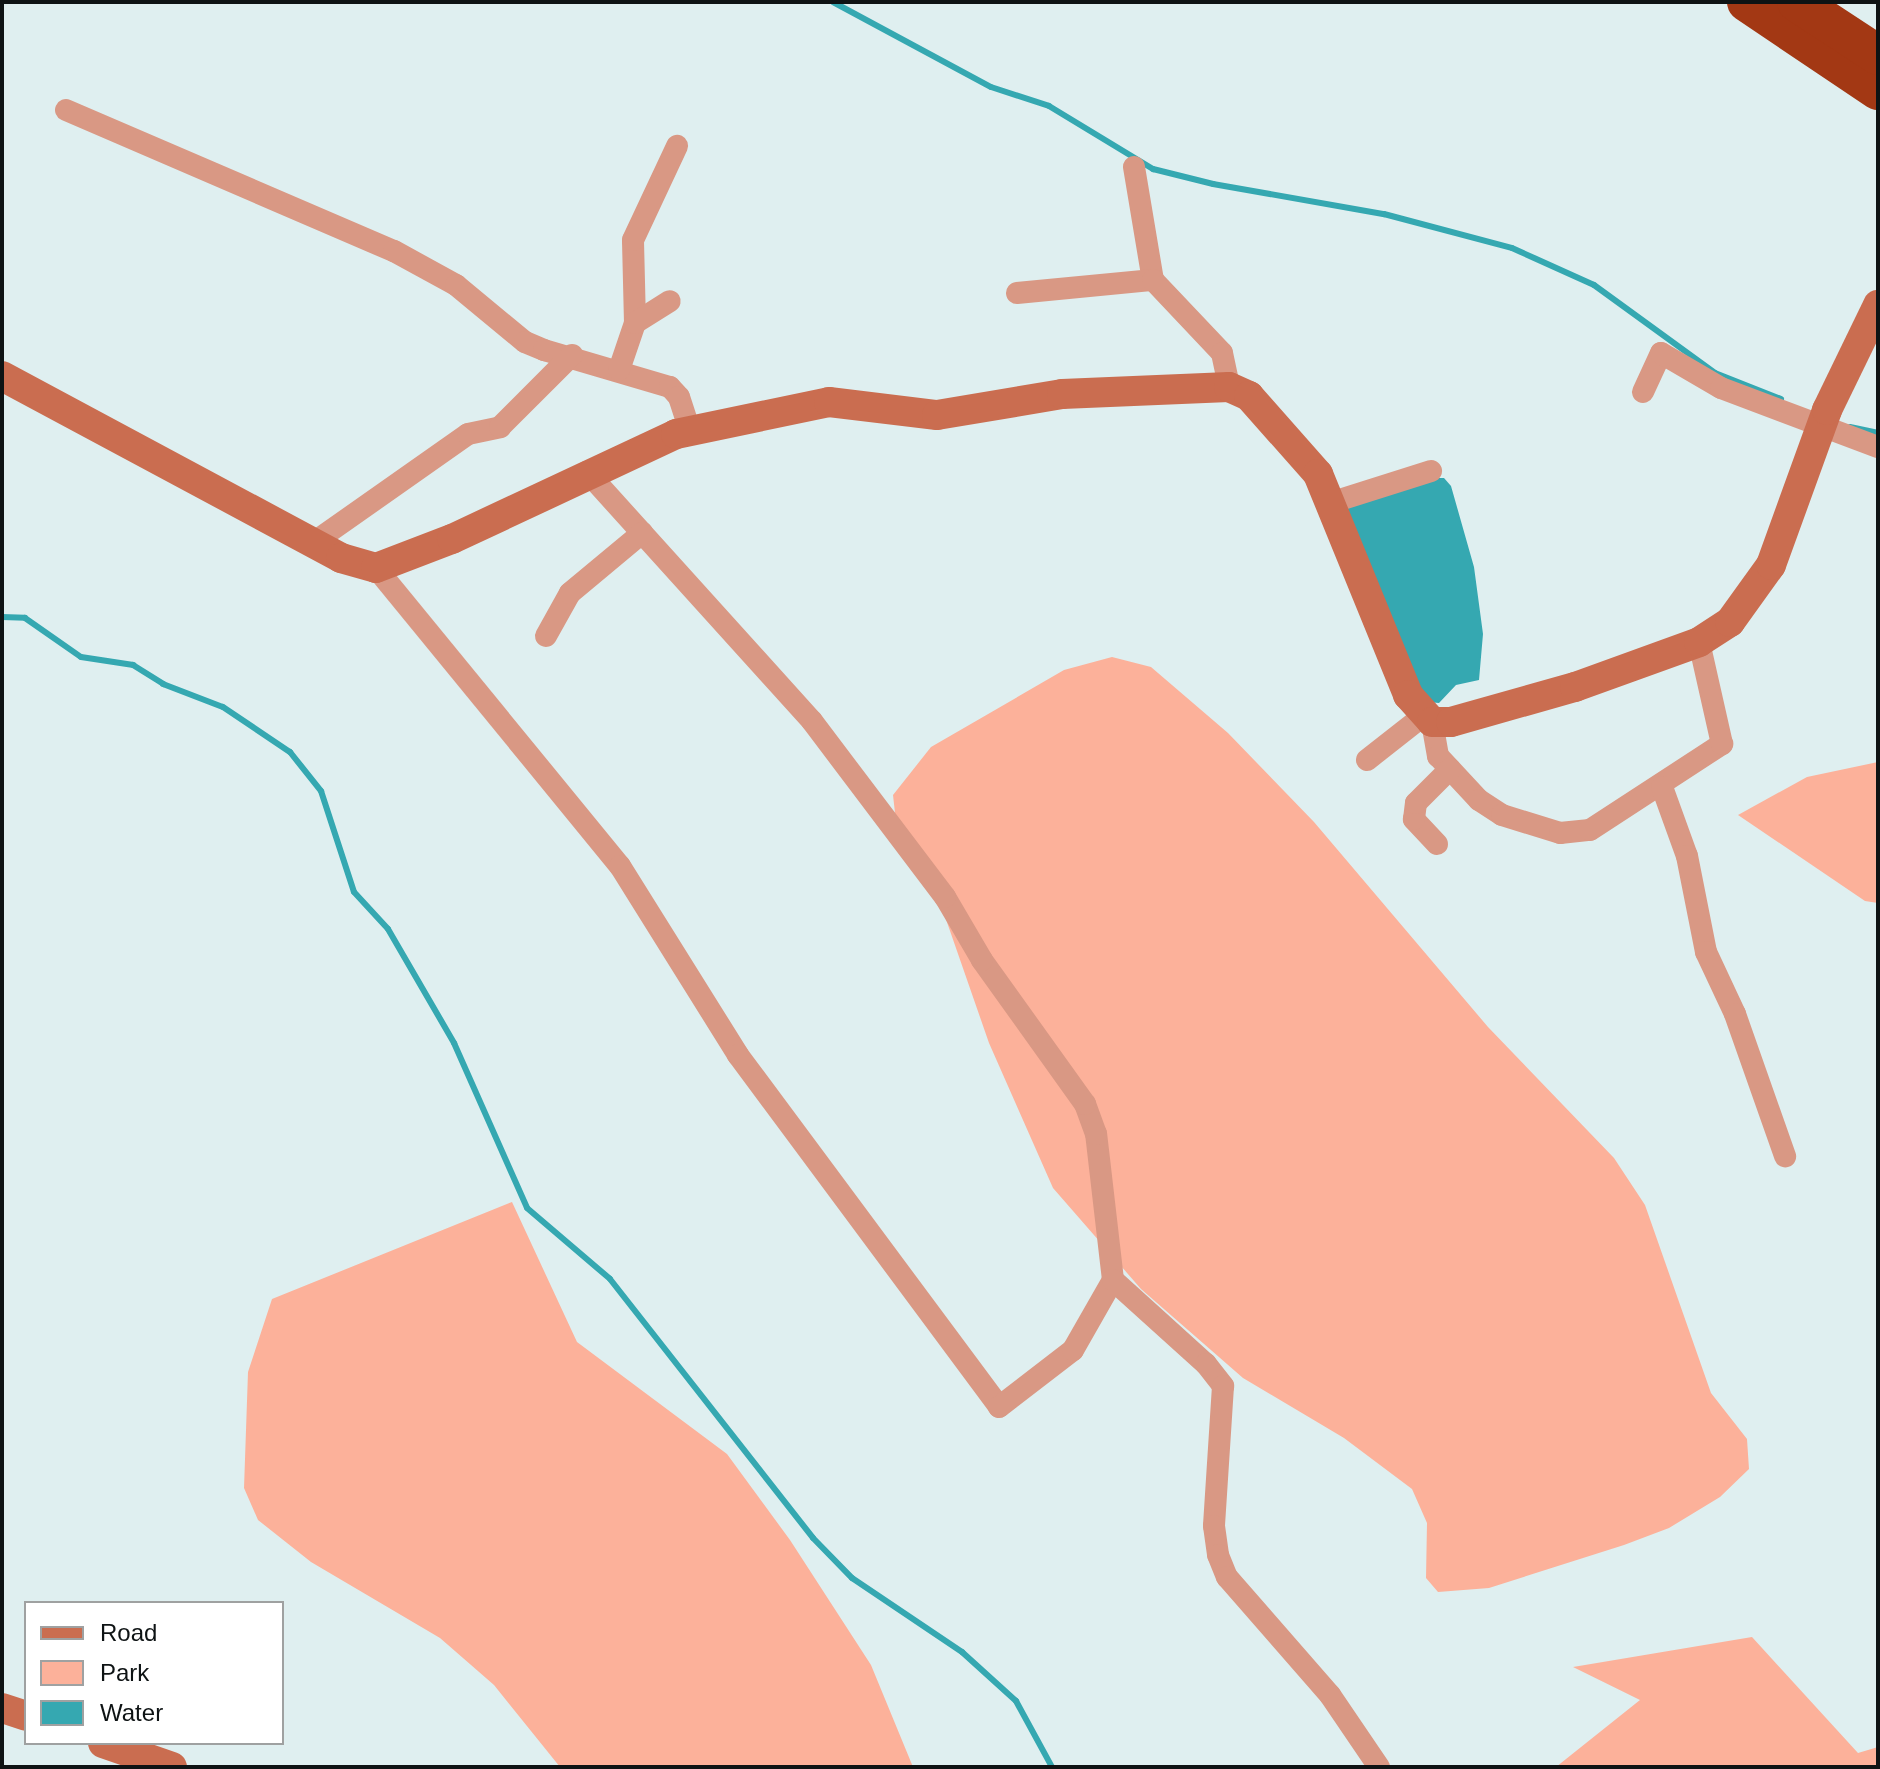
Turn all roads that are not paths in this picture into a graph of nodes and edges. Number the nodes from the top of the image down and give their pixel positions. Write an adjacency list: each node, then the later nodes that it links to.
1 (1747, 2): 4 (highway)
2 (1797, 2): 3 (highway)
3 (1878, 55)
4 (1878, 90)
5 (66, 110): 13 (street)
6 (677, 146): 12 (street)
7 (1134, 167): 8 (street)
8 (1153, 280): 9 (street); 16 (street)
9 (1017, 293)
10 (670, 301): 12 (street)
11 (1878, 305): 18 (street)
12 (635, 323): 14 (street)
13 (572, 355): 14 (street); 25 (street)
14 (619, 370): 19 (street)
15 (2, 376): 25 (street)
16 (1229, 387): 19 (street); 23 (street)
17 (1643, 392): 18 (street)
18 (1821, 428): 20 (street); 28 (street)
19 (690, 431): 22 (street)
20 (1878, 447)
21 (1431, 471): 23 (street)
22 (587, 472): 24 (street); 26 (street)
23 (1330, 503): 29 (street)
24 (642, 533): 27 (street); 35 (street)
25 (313, 543): 26 (street)
26 (376, 568): 35 (street)
27 (546, 636)
28 (1699, 642): 29 (street); 32 (street)
29 (1427, 719): 30 (street); 31 (street)
30 (1367, 760)
31 (1450, 769): 32 (street); 33 (street)
32 (1662, 787): 34 (street)
33 (1437, 844)
34 (1785, 1156)
35 (1113, 1280): 39 (street)
36 (2, 1708): 37 (street)
37 (24, 1715)
38 (109, 1745): 40 (street)
39 (1377, 1766)
40 (172, 1767)

